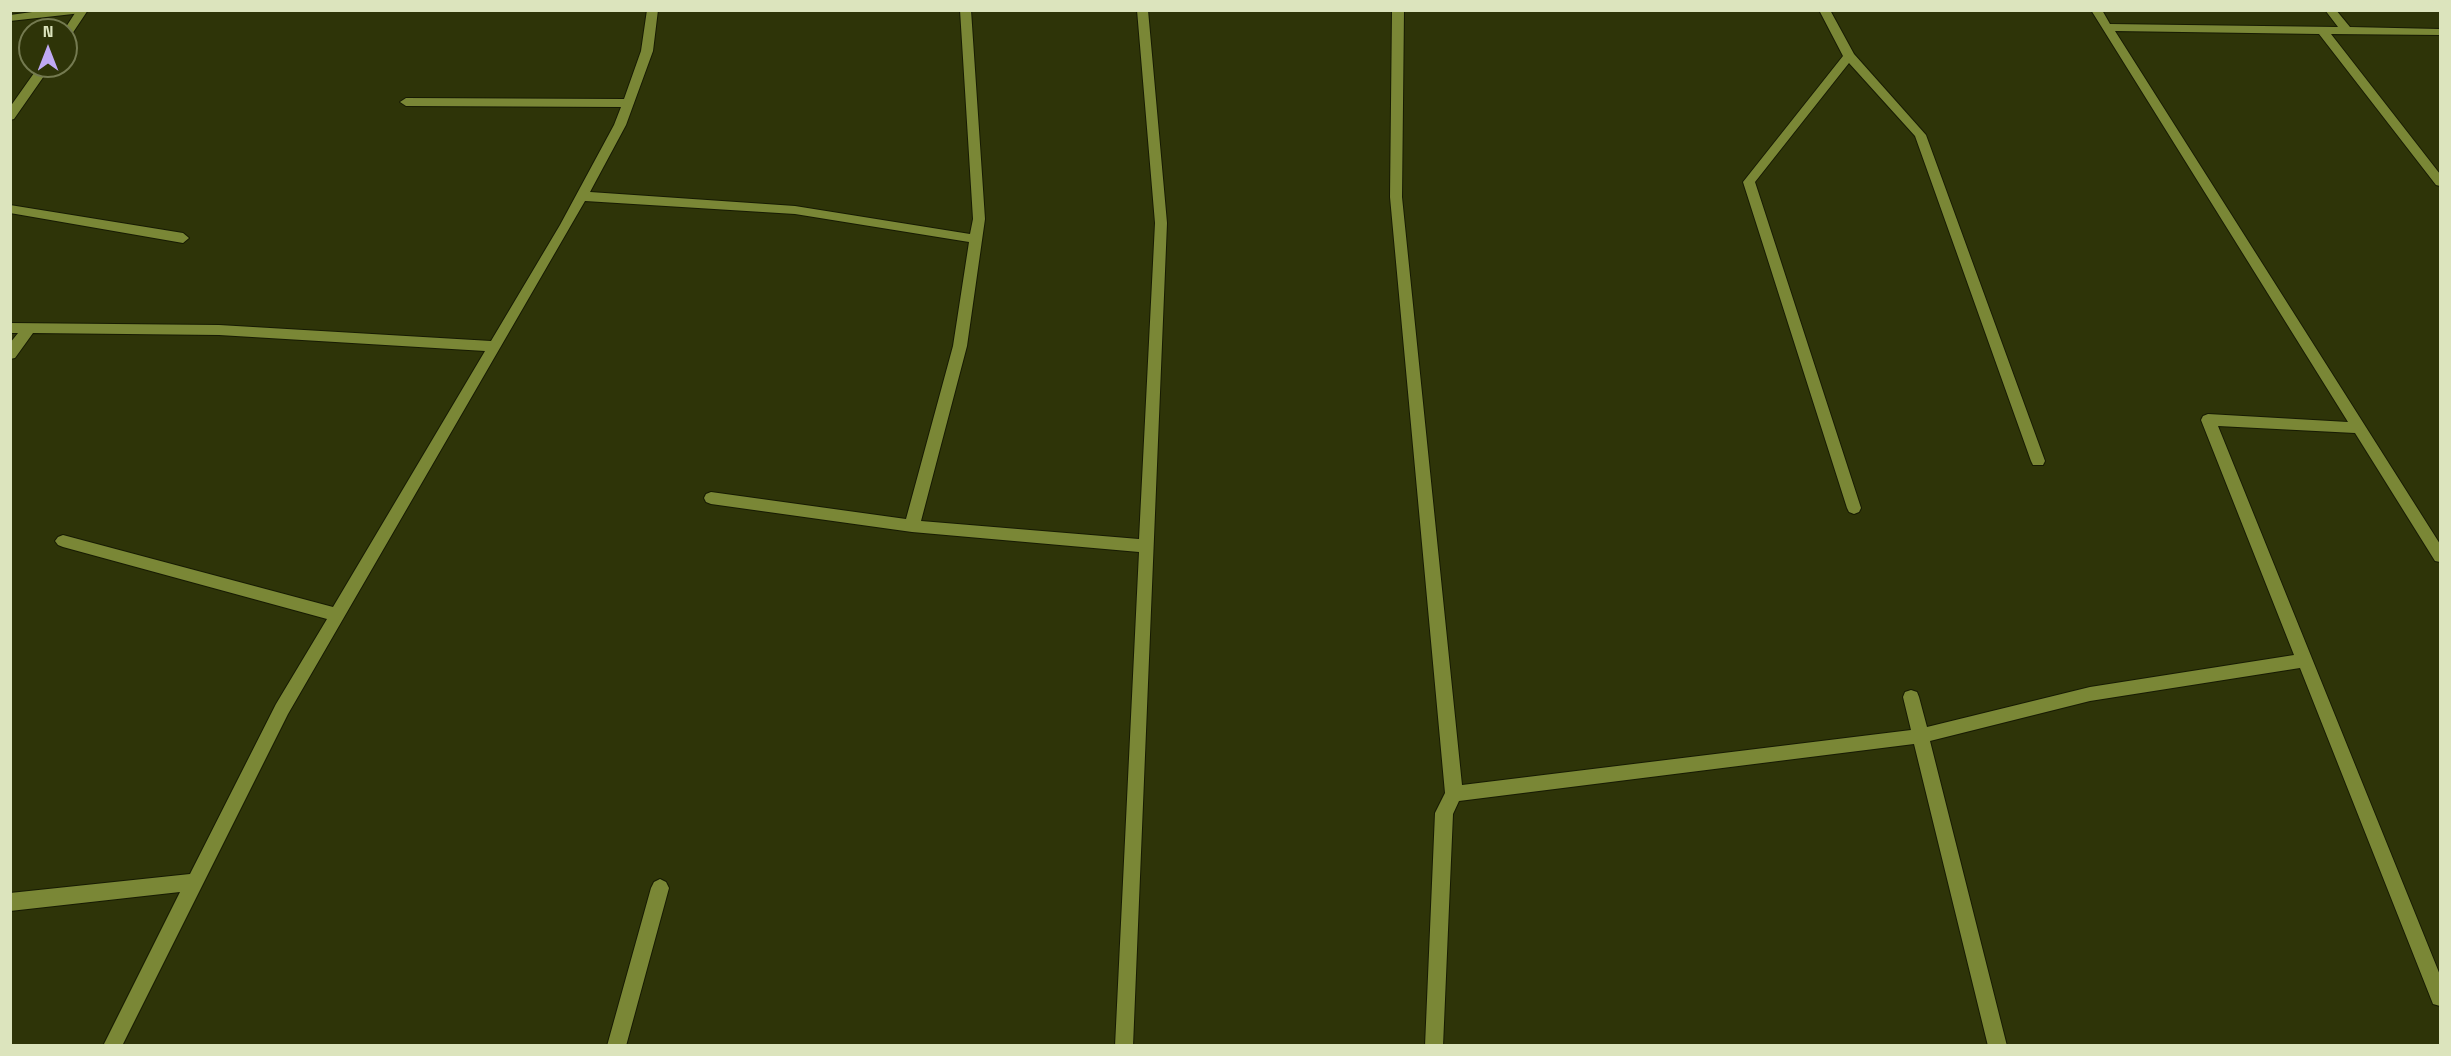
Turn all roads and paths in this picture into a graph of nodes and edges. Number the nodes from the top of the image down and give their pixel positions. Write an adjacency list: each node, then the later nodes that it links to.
1 (82, 10): 9 (street)
2 (653, 10): 17 (street)
3 (965, 10): 23 (street)
4 (1142, 10): 34 (street)
5 (1398, 10): 40 (street)
6 (1824, 10): 14 (street)
7 (2096, 10): 10 (street)
8 (2330, 10): 12 (street)
9 (10, 18)
10 (2105, 27): 11 (street); 28 (street)
11 (2322, 30): 12 (street); 19 (street)
12 (2347, 31): 13 (street)
13 (2440, 32)
14 (1849, 56): 29 (street); 31 (street)
15 (37, 78): 18 (street)
16 (406, 102): 17 (street)
17 (627, 103): 20 (street)
18 (10, 116)
19 (2440, 182)
20 (582, 196): 23 (street); 26 (street)
21 (10, 209): 22 (street)
22 (183, 238)
23 (976, 239): 32 (street)
24 (10, 328): 25 (street)
25 (28, 328): 26 (street); 27 (street)
26 (495, 346): 36 (street)
27 (10, 354)
28 (2359, 428): 35 (street); 37 (street)
29 (2038, 462)
30 (711, 498): 32 (street)
31 (1854, 508)
32 (912, 526): 34 (street)
33 (63, 541): 36 (street)
34 (1147, 546): 47 (street)
35 (2440, 556)
36 (338, 615): 41 (street)
37 (2305, 660): 39 (street); 44 (street)
38 (1911, 697): 39 (street)
39 (1920, 736): 40 (street); 49 (street)
40 (1454, 794): 48 (street)
41 (194, 882): 43 (street); 45 (street)
42 (660, 888): 46 (street)
43 (10, 902)
44 (2440, 997)
45 (112, 1046)
46 (616, 1046)
47 (1124, 1046)
48 (1434, 1046)
49 (1998, 1046)

